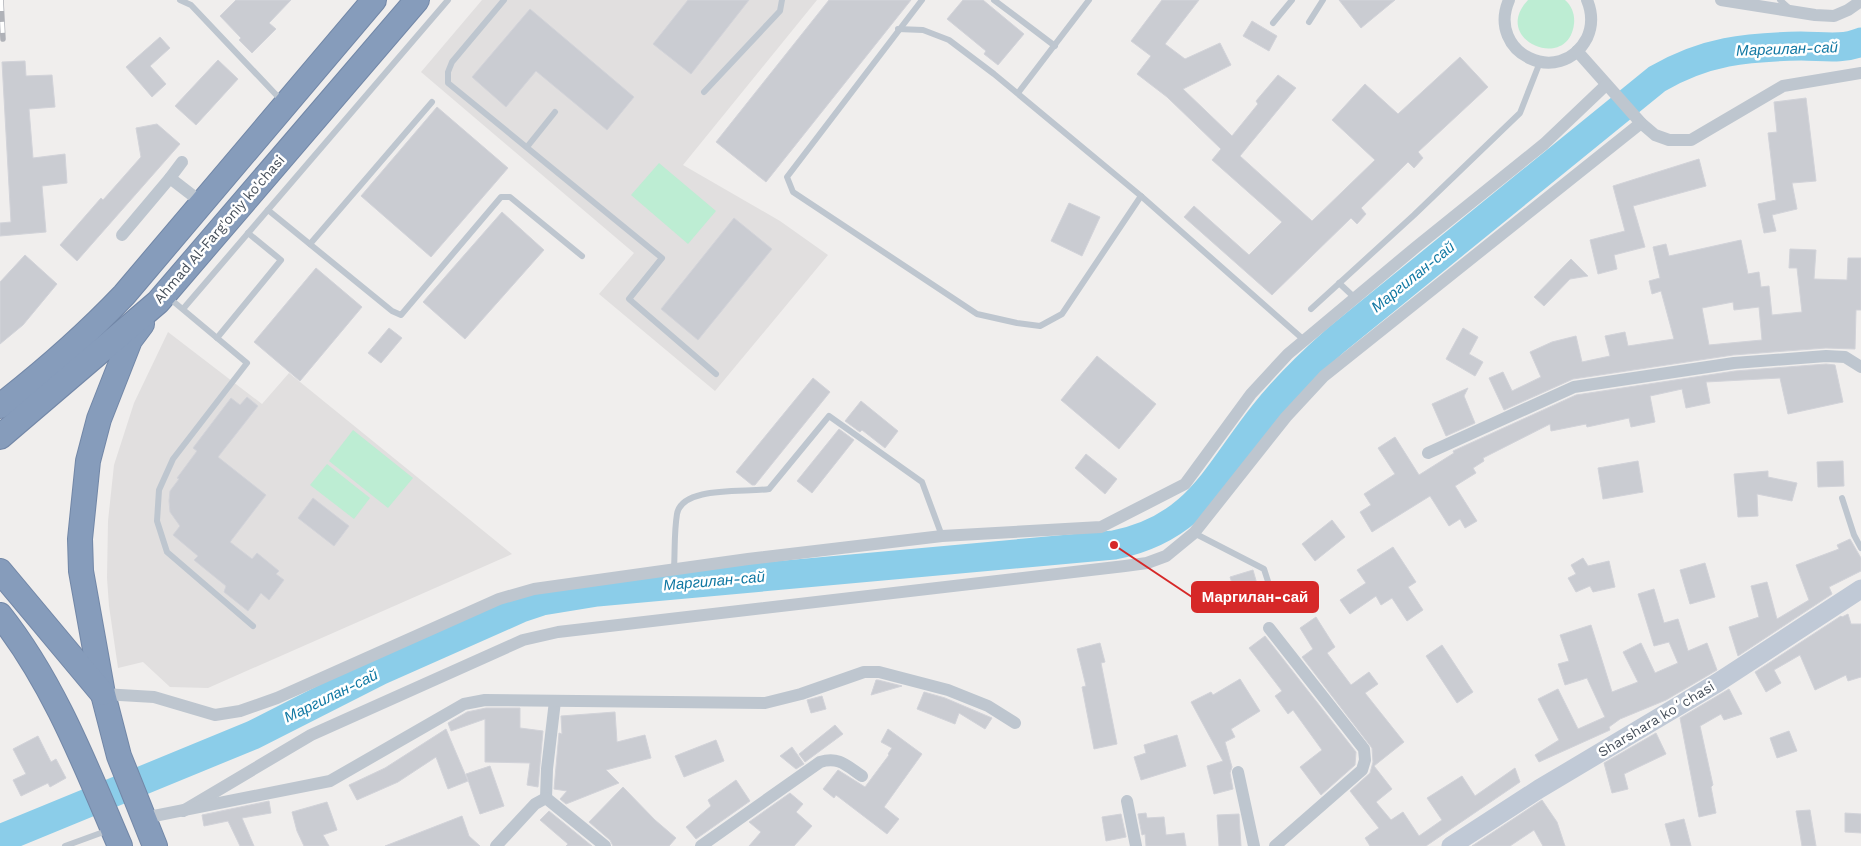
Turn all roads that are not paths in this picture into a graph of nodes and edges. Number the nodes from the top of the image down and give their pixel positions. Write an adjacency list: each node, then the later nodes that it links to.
1 (180, 0): 29 (lane)
2 (374, 0): 29 (highway, Ahmad Al-Farg'oniy ko'chasi)
3 (417, 0): 43 (highway, Ahmad Al-Farg'oniy ko'chasi)
4 (448, 0): 37 (lane)
5 (504, 0): 32 (lane)
6 (782, 0): 26 (lane)
7 (922, 0): 20 (lane)
8 (994, 0): 21 (lane)
9 (1090, 0): 21 (lane)
10 (1292, 0): 19 (lane)
11 (1323, 0): 18 (lane)
12 (1509, 0): 23 (street)
13 (1586, 0): 22 (street)
14 (1721, 0): 17 (street)
15 (1780, 0): 17 (lane)
16 (1861, 1): 17 (street)
17 (1794, 12)
18 (1309, 22)
19 (1273, 23)
20 (898, 29): 27 (lane); 35 (lane)
21 (1055, 46): 27 (lane)
22 (1577, 51): 23 (street); 25 (street)
23 (1540, 62): 42 (lane)
24 (1861, 73): 31 (street)
25 (1606, 85): 31 (street); 44 (street)
26 (704, 92)
27 (1018, 93): 35 (lane)
28 (432, 102): 40 (lane)
29 (285, 104): 36 (highway, Ahmad Al-Farg'oniy ko'chasi)
30 (555, 112): 32 (lane)
31 (1640, 122): 57 (street)
32 (527, 147): 51 (lane)
33 (182, 162): 34 (street)
34 (170, 178): 36 (street); 39 (street)
35 (1141, 196): 48 (lane)
36 (201, 202): 49 (highway, Ahmad Al-Farg'oniy ko'chasi)
37 (268, 210): 38 (lane); 40 (lane)
38 (248, 233): 45 (lane); 47 (lane)
39 (122, 235)
40 (310, 244): 41 (lane)
41 (582, 256)
42 (1339, 283): 44 (lane); 46 (lane)
43 (161, 298): 45 (lane); 54 (highway, Ahmad Al-Farg'oniy ko'chasi); 67 (highway)
44 (1355, 298): 48 (street)
45 (183, 309): 47 (lane)
46 (1310, 309)
47 (217, 338): 65 (lane)
48 (1304, 340): 58 (street)
49 (52, 366): 52 (highway); 53 (highway, Ahmad Al-Farg'oniy ko'chasi)
50 (1861, 367): 55 (street)
51 (716, 374)
52 (0, 387)
53 (0, 406)
54 (0, 437)
55 (1428, 454)
56 (1842, 498): 59 (lane)
57 (1194, 532): 63 (lane); 74 (street)
58 (942, 536): 60 (street); 60 (lane)
59 (1861, 548)
60 (674, 569): 67 (street)
61 (0, 571): 67 (highway)
62 (1861, 589): 86 (street, Sharshara koʻchasi)
63 (1275, 603)
64 (0, 615): 76 (highway)
65 (253, 626)
66 (1268, 628): 85 (street)
67 (103, 694): 75 (highway)
68 (555, 701): 69 (street); 72 (street); 74 (street)
69 (1015, 723)
70 (1238, 772): 84 (street)
71 (862, 776): 82 (street)
72 (546, 798): 80 (street); 81 (street)
73 (1127, 801): 83 (street)
74 (183, 811): 75 (street)
75 (144, 818): 79 (highway)
76 (114, 833): 77 (lane)
77 (82, 843): 78 (lane)
78 (65, 846)
79 (155, 846)
80 (496, 846)
81 (605, 846)
82 (701, 846)
83 (1136, 846)
84 (1254, 846)
85 (1275, 846)
86 (1450, 846)

